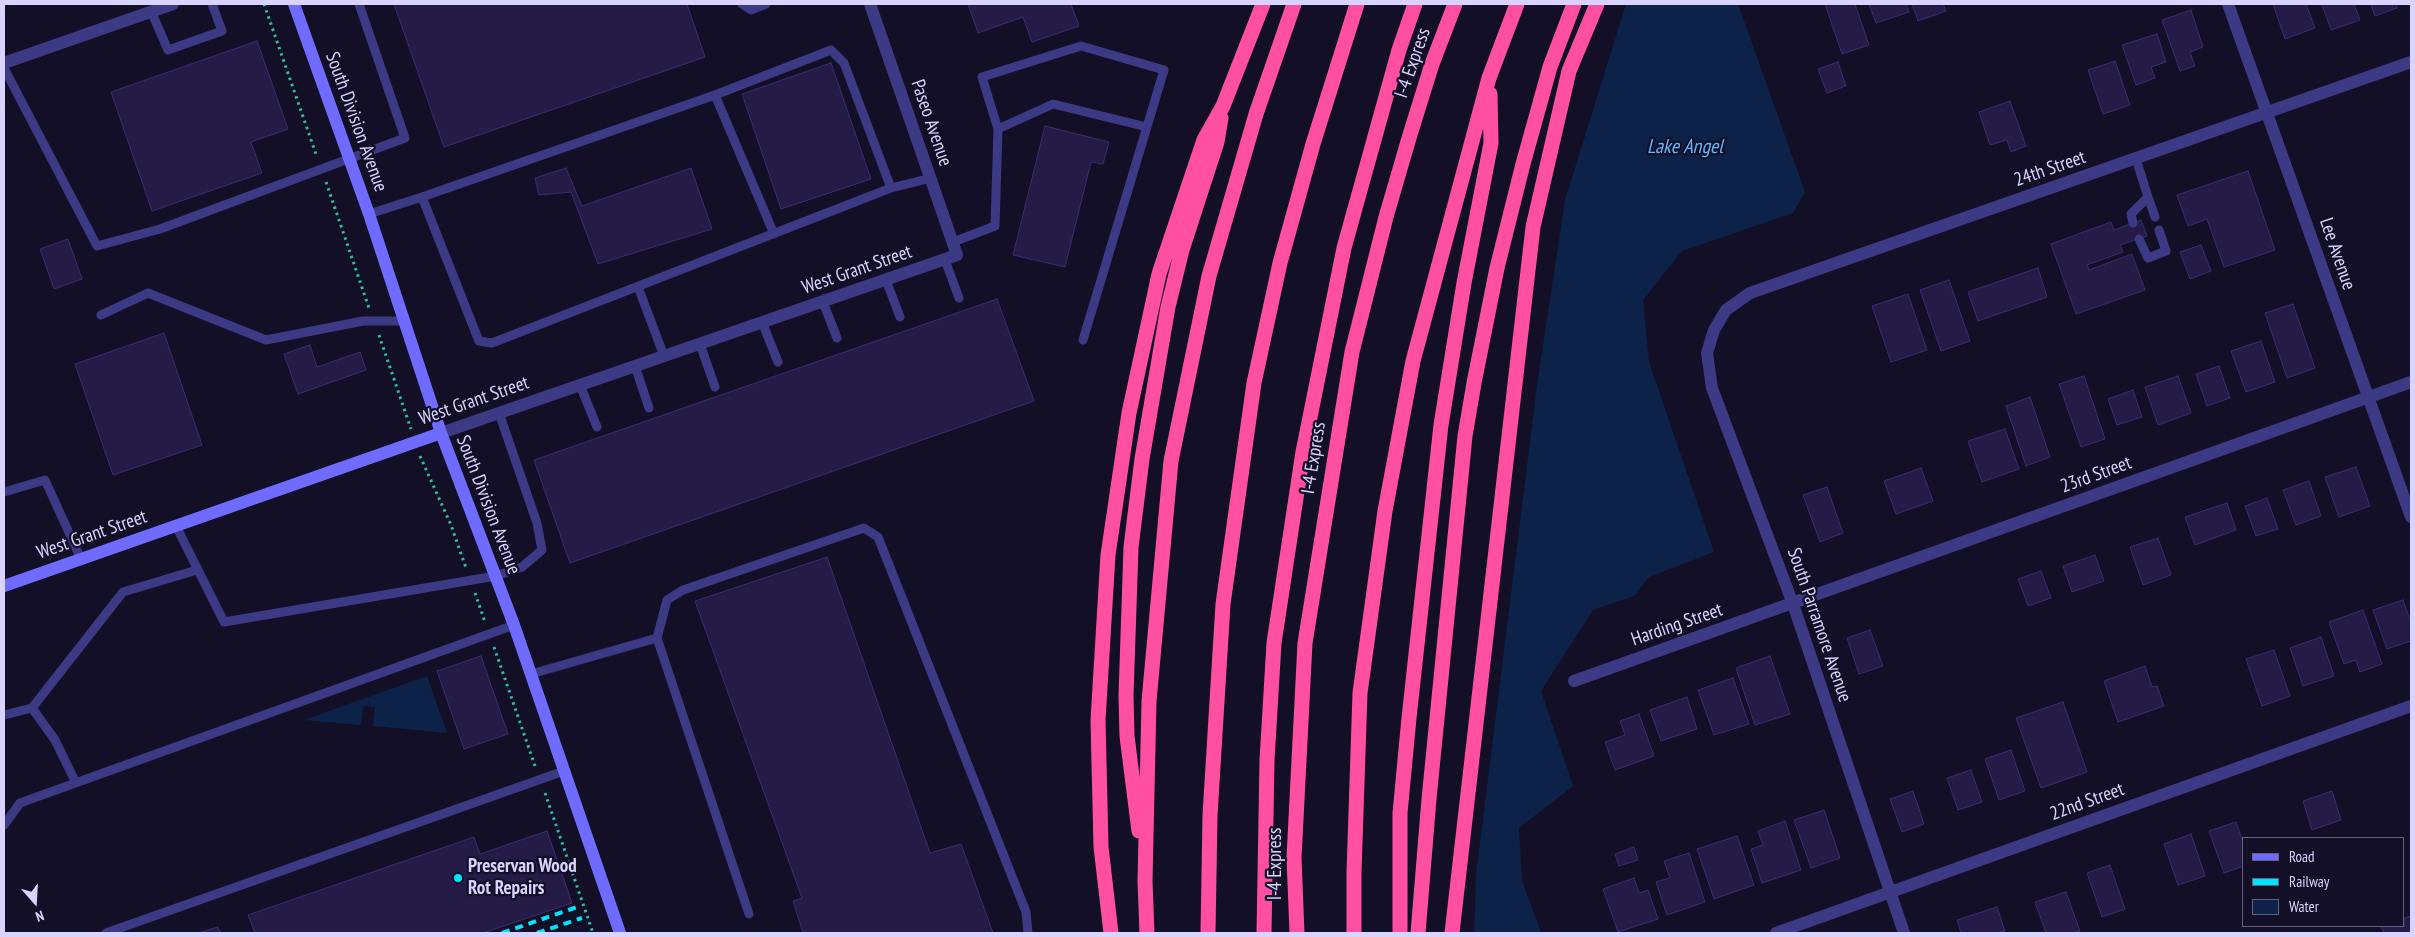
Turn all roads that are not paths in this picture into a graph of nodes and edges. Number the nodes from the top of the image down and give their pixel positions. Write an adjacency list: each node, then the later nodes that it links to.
1 (173, 4): 17 (street)
2 (212, 4): 17 (lane)
3 (294, 4): 27 (street, South Division Avenue)
4 (359, 4): 27 (lane)
5 (742, 4): 6 (lane)
6 (766, 4)
7 (870, 4): 29 (street, Paseo Avenue)
8 (1263, 4): 23 (highway)
9 (1294, 4): 83 (highway)
10 (1357, 4): 91 (highway)
11 (1415, 4): 92 (highway, I-4 Express)
12 (1455, 4): 93 (highway, I-4 Express)
13 (1517, 4): 21 (highway)
14 (1574, 4): 96 (highway)
15 (1597, 4): 97 (highway)
16 (2228, 4): 24 (street, Lee Avenue)
17 (151, 11): 19 (street)
18 (2411, 62): 24 (street, 24th Street)
19 (4, 63)
20 (4, 68): 27 (lane)
21 (1489, 78): 94 (highway); 95 (highway)
22 (715, 95): 30 (lane); 31 (lane); 37 (lane)
23 (1223, 106): 83 (highway); 89 (highway)
24 (2268, 113): 28 (street, 24th Street); 60 (street, Lee Avenue)
25 (1147, 127): 26 (lane); 26 (lane); 52 (lane)
26 (998, 129): 39 (lane)
27 (349, 159): 33 (street, South Division Avenue)
28 (2136, 159): 32 (lane); 50 (street, 24th Street)
29 (931, 178): 30 (lane); 39 (street, Paseo Avenue)
30 (891, 188): 37 (lane)
31 (422, 197): 33 (lane); 43 (lane)
32 (2148, 197): 34 (lane); 35 (lane)
33 (369, 214): 48 (street, South Division Avenue)
34 (2154, 218)
35 (2133, 223)
36 (2159, 230): 38 (lane)
37 (774, 234): 43 (lane)
38 (2139, 239)
39 (953, 242): 40 (street, Paseo Avenue)
40 (958, 255): 41 (street, West Grant Street)
41 (945, 260): 42 (street, West Grant Street); 44 (lane)
42 (886, 280): 45 (street, West Grant Street); 47 (lane)
43 (638, 287): 54 (lane)
44 (959, 298)
45 (823, 302): 49 (street, West Grant Street); 51 (lane)
46 (101, 315): 48 (lane)
47 (900, 317)
48 (405, 321): 64 (street, South Division Avenue)
49 (762, 322): 53 (street, West Grant Street); 55 (lane)
50 (1714, 330): 72 (street, South Parramore Avenue)
51 (837, 338)
52 (1083, 340)
53 (700, 344): 54 (street, West Grant Street); 59 (lane)
54 (664, 356): 56 (street, West Grant Street)
55 (778, 362)
56 (635, 366): 58 (street, West Grant Street); 61 (lane)
57 (2411, 382): 60 (street, 23rd Street)
58 (580, 385): 62 (street, West Grant Street); 63 (lane)
59 (715, 387)
60 (2368, 398): 66 (street, Lee Avenue); 72 (street, 23rd Street)
61 (649, 408)
62 (499, 413): 64 (street, West Grant Street); 70 (lane)
63 (597, 427)
64 (441, 433): 67 (street, West Grant Street); 70 (street, South Division Avenue)
65 (4, 492): 68 (lane)
66 (2411, 517)
67 (176, 526): 68 (street, West Grant Street); 69 (lane)
68 (81, 559): 71 (street, West Grant Street)
69 (197, 570): 70 (lane); 78 (lane)
70 (496, 576): 73 (street, South Division Avenue)
71 (4, 586)
72 (1793, 604): 76 (street, Harding Street); 84 (street, South Parramore Avenue)
73 (514, 625): 75 (street, South Division Avenue); 81 (lane)
74 (657, 638): 75 (lane); 85 (lane); 88 (lane)
75 (531, 674): 80 (street, South Division Avenue)
76 (1574, 681)
77 (2411, 706): 84 (street, 22nd Street)
78 (32, 708): 79 (lane); 81 (lane)
79 (4, 715)
80 (564, 771): 86 (lane); 87 (street, South Division Avenue)
81 (76, 783): 82 (lane)
82 (4, 825)
83 (1145, 880): 90 (highway)
84 (1890, 892): 98 (street, 22nd Street); 99 (street, South Parramore Avenue)
85 (749, 914)
86 (106, 933)
87 (620, 933)
88 (1028, 933)
89 (1111, 933)
90 (1147, 933)
91 (1208, 933)
92 (1264, 933)
93 (1297, 933)
94 (1354, 933)
95 (1400, 933)
96 (1418, 933)
97 (1452, 933)
98 (1776, 933)
99 (1904, 933)

